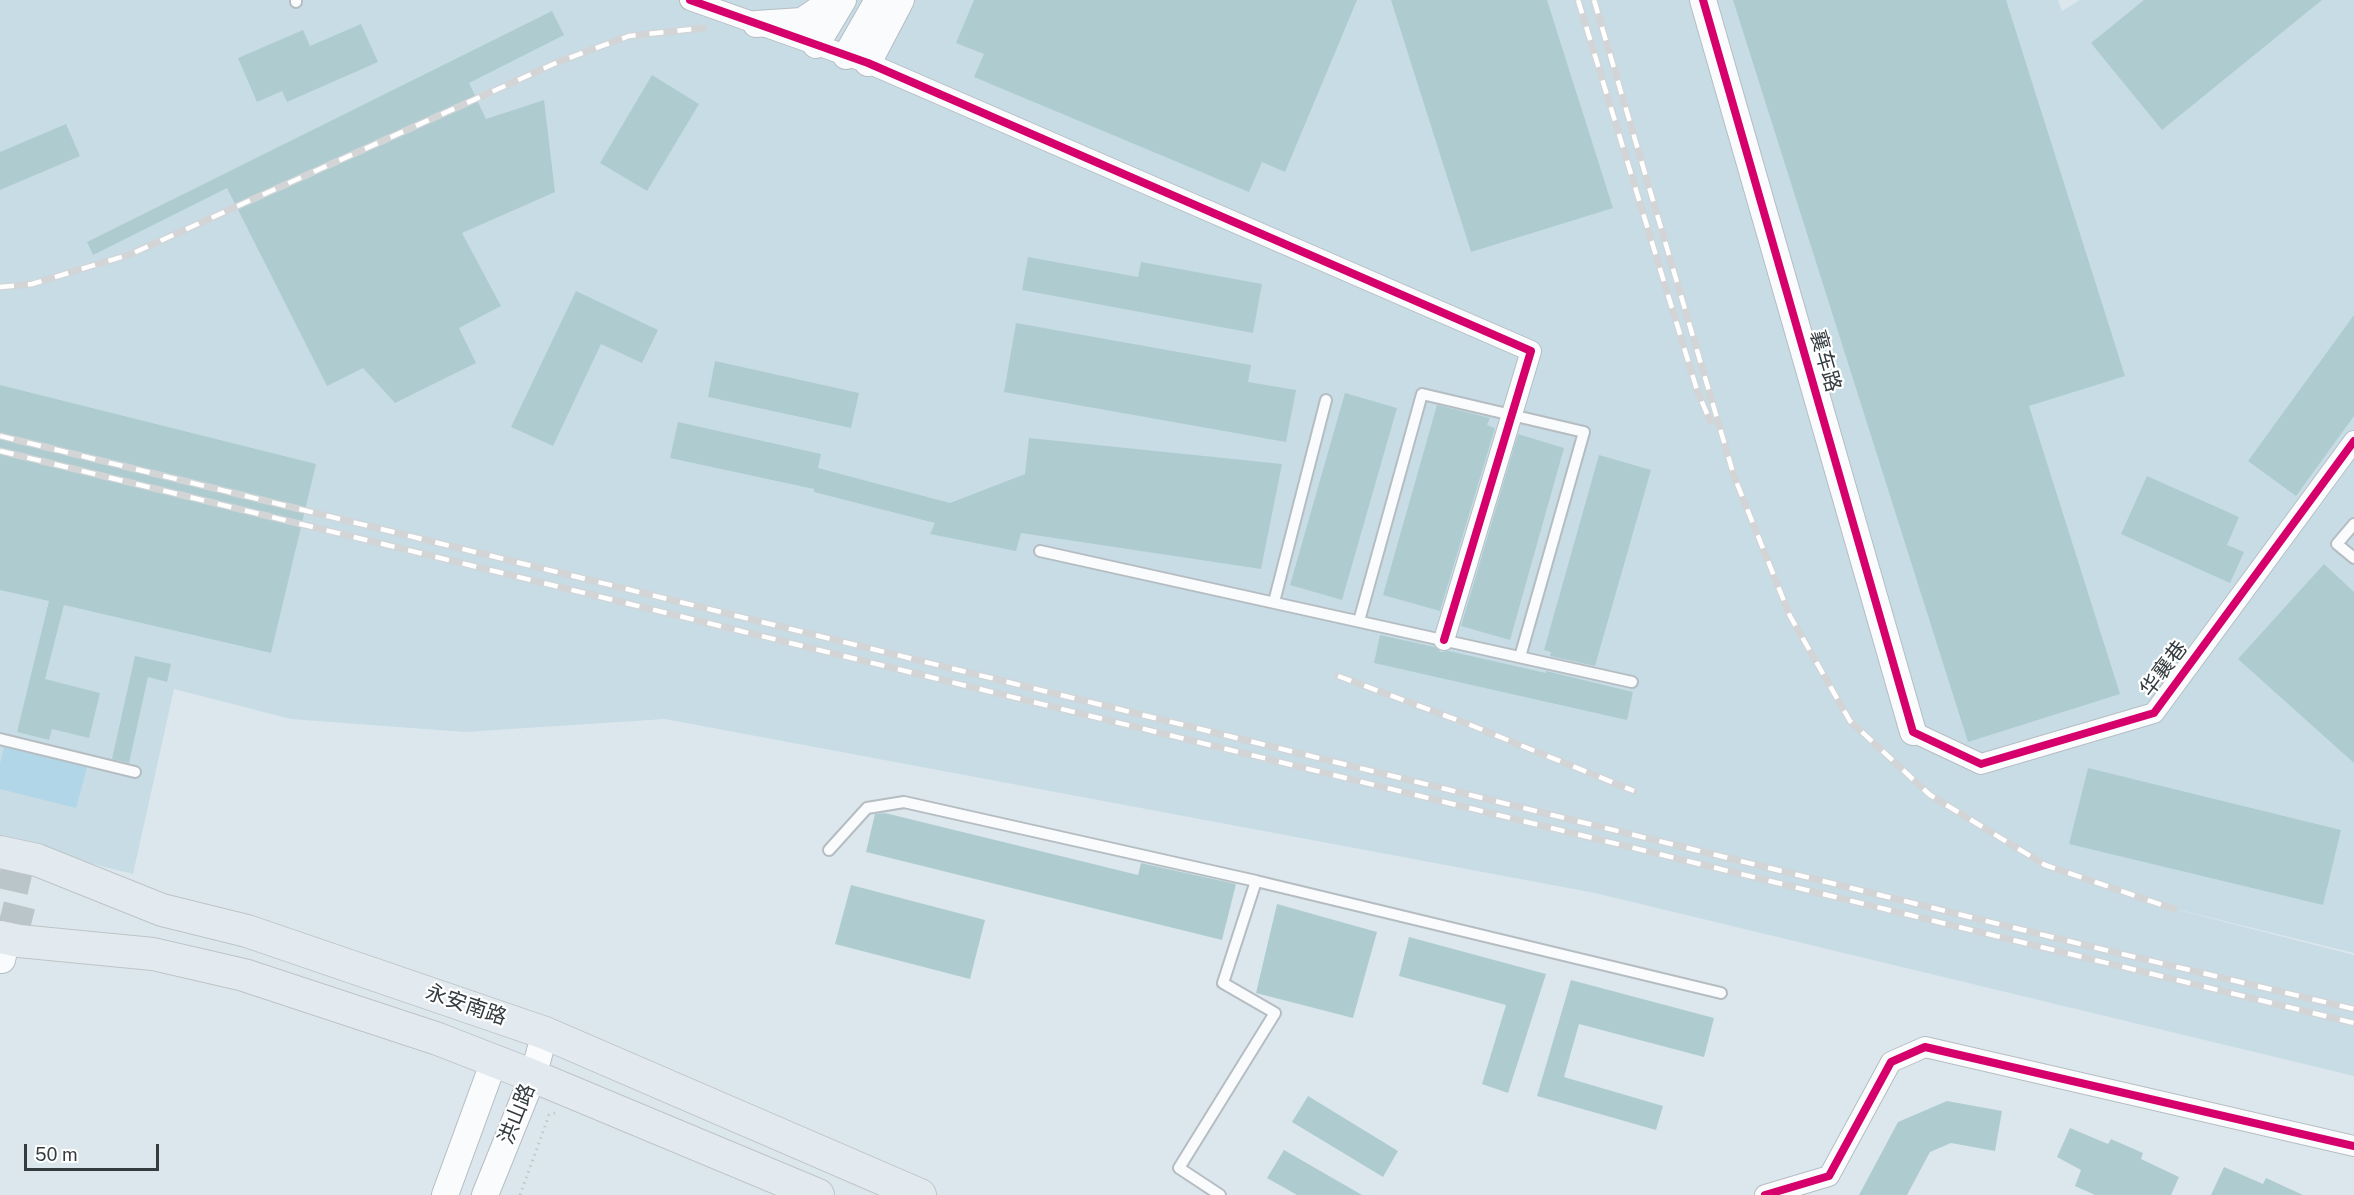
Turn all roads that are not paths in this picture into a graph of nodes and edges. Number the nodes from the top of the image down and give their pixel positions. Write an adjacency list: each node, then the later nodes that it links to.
1 (690, 0): 7 (street)
2 (830, 0): 7 (street)
3 (843, 0): 8 (street)
4 (878, 0): 9 (street)
5 (901, 0): 9 (street)
6 (1703, 0): 21 (street, 襄车路)
7 (756, 24): 8 (street)
8 (816, 45): 9 (street)
9 (857, 60): 11 (street)
10 (1326, 400): 16 (lane)
11 (1512, 414): 17 (lane); 18 (street); 19 (lane)
12 (2354, 441): 21 (street, 华襄巷)
13 (2354, 524): 15 (lane)
14 (1040, 551): 16 (lane)
15 (2354, 558)
16 (1274, 602): 17 (lane)
17 (1359, 621): 18 (lane)
18 (1444, 640): 19 (lane)
19 (1520, 657): 20 (lane)
20 (1632, 682)
21 (1913, 732)
22 (0, 739): 23 (lane)
23 (135, 772)
24 (829, 850): 26 (lane)
25 (0, 852): 28 (main road, 永安南路)
26 (1256, 881): 30 (lane); 39 (lane)
27 (43, 882): 28 (main road)
28 (162, 910): 31 (main road, 永安南路)
29 (10, 940): 32 (main road, 永安南路)
30 (1720, 993)
31 (545, 1033): 33 (street, 洪山路); 38 (main road, 永安南路)
32 (494, 1061): 33 (main road, 永安南路); 35 (street, 洪山路)
33 (533, 1076): 36 (street, 洪山路); 37 (main road, 永安南路)
34 (2354, 1146): 40 (street)
35 (445, 1195)
36 (485, 1195)
37 (818, 1195)
38 (920, 1195)
39 (1220, 1195)
40 (1765, 1195)

